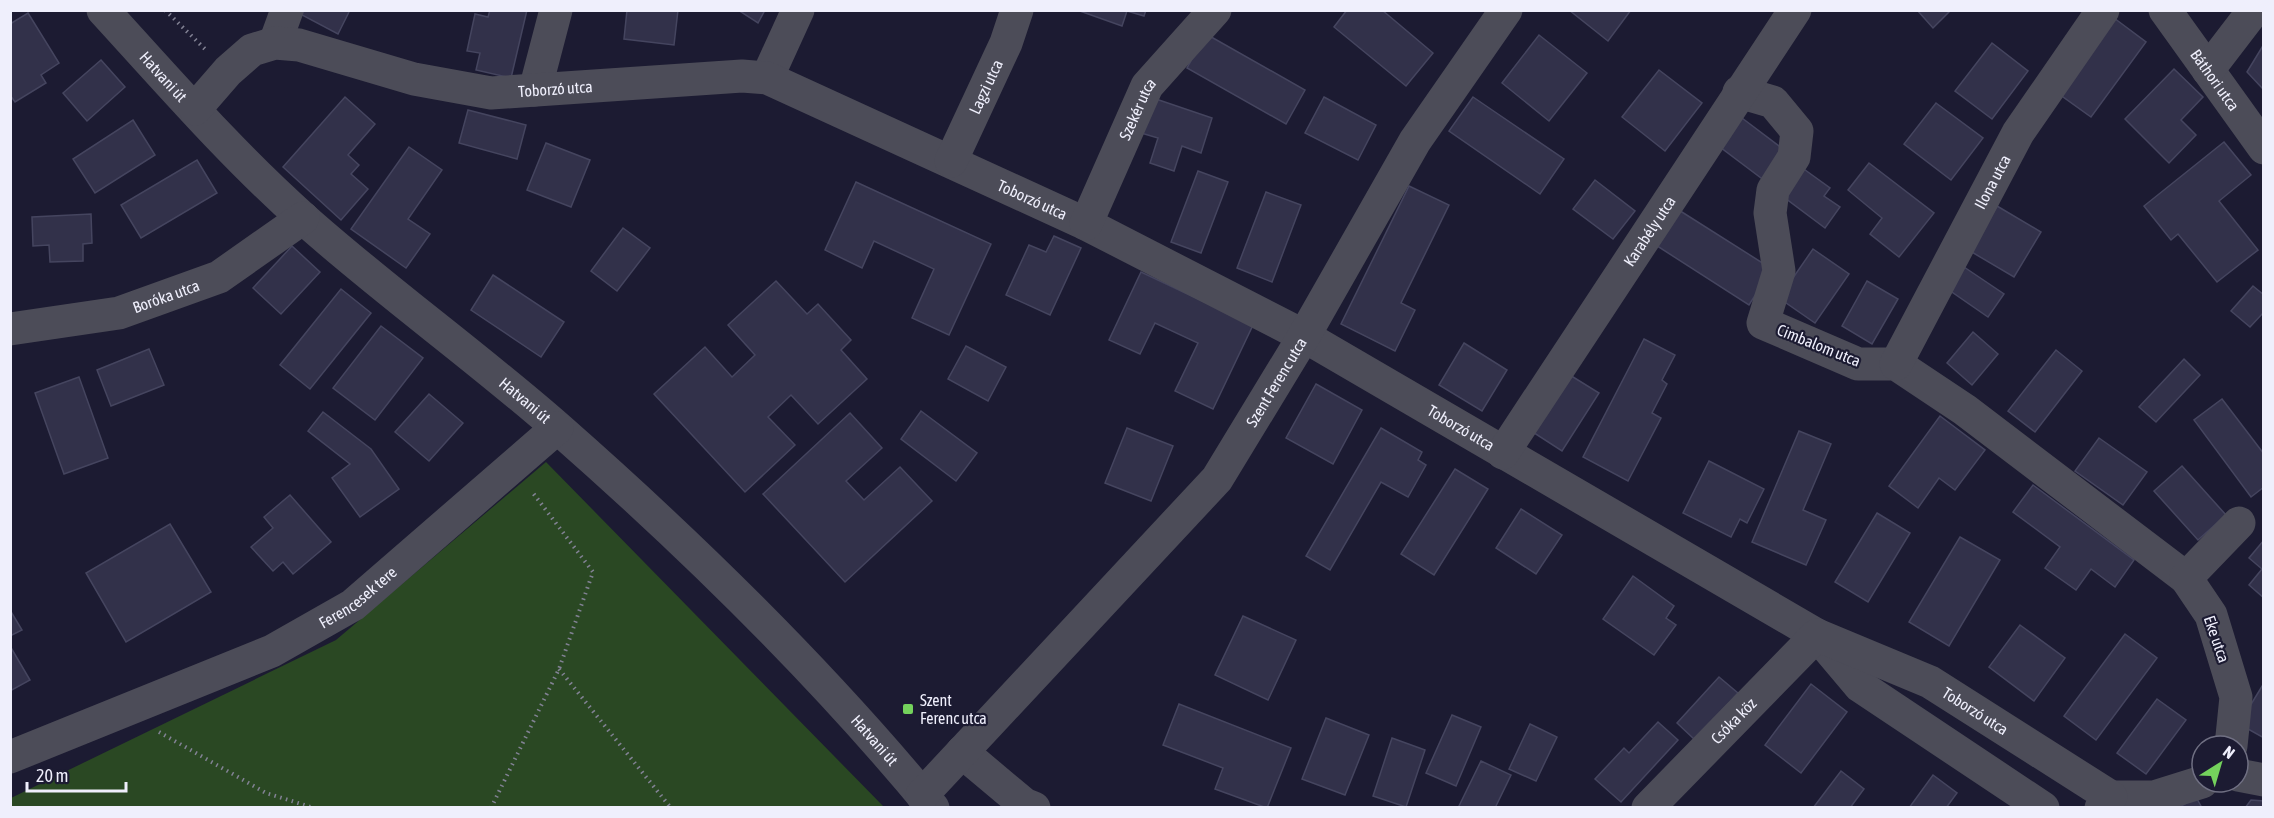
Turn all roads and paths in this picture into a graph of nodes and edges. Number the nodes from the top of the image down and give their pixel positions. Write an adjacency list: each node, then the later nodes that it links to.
1 (103, 10): 19 (street, Hatvani út)
2 (165, 10): 15 (path)
3 (287, 10): 13 (street)
4 (556, 10): 17 (street)
5 (798, 10): 16 (street)
6 (1017, 10): 21 (street, Lagzi utca)
7 (1215, 10): 23 (street, Szekér utca)
8 (1506, 10): 25 (street, Szent Ferenc utca)
9 (1795, 10): 18 (street, Karabély utca)
10 (2103, 10): 26 (street, Ilona utca)
11 (2165, 10): 14 (street, Báthori utca)
12 (2254, 10): 14 (street)
13 (275, 43): 15 (street, Toborzó utca); 17 (street, Toborzó utca)
14 (2208, 70): 20 (street, Báthori utca)
15 (228, 71): 19 (street, Toborzó utca)
16 (767, 78): 17 (street, Toborzó utca); 21 (street, Toborzó utca)
17 (535, 90)
18 (1739, 92): 26 (street, Cimbalom utca); 28 (street, Karabély utca)
19 (195, 110): 22 (street, Hatvani út)
20 (2264, 148)
21 (951, 161): 23 (street, Toborzó utca)
22 (303, 218): 24 (street, Boróka utca); 27 (street, Hatvani út)
23 (1086, 224): 25 (street, Toborzó utca)
24 (10, 330)
25 (1304, 336): 28 (street, Toborzó utca); 36 (street, Szent Ferenc utca)
26 (1896, 364): 31 (street)
27 (557, 428): 29 (street, Ferencesek tere); 39 (street, Hatvani út)
28 (1503, 453): 32 (street, Toborzó utca)
29 (513, 466): 33 (path); 34 (street, Ferencesek tere)
30 (2240, 523): 31 (street)
31 (2186, 578): 35 (street, Eke utca)
32 (1817, 635): 40 (street, Toborzó utca); 45 (street, Csóka köz); 46 (street, Toborzó utca)
33 (559, 669): 42 (path); 43 (path)
34 (122, 711): 37 (street, Ferencesek tere); 41 (path)
35 (2232, 734)
36 (962, 752): 39 (street, Szent Ferenc utca); 44 (street)
37 (10, 756)
38 (2190, 786): 40 (street)
39 (928, 801)
40 (2106, 802)
41 (314, 807)
42 (491, 807)
43 (671, 807)
44 (1034, 807)
45 (1648, 807)
46 (2043, 807)

